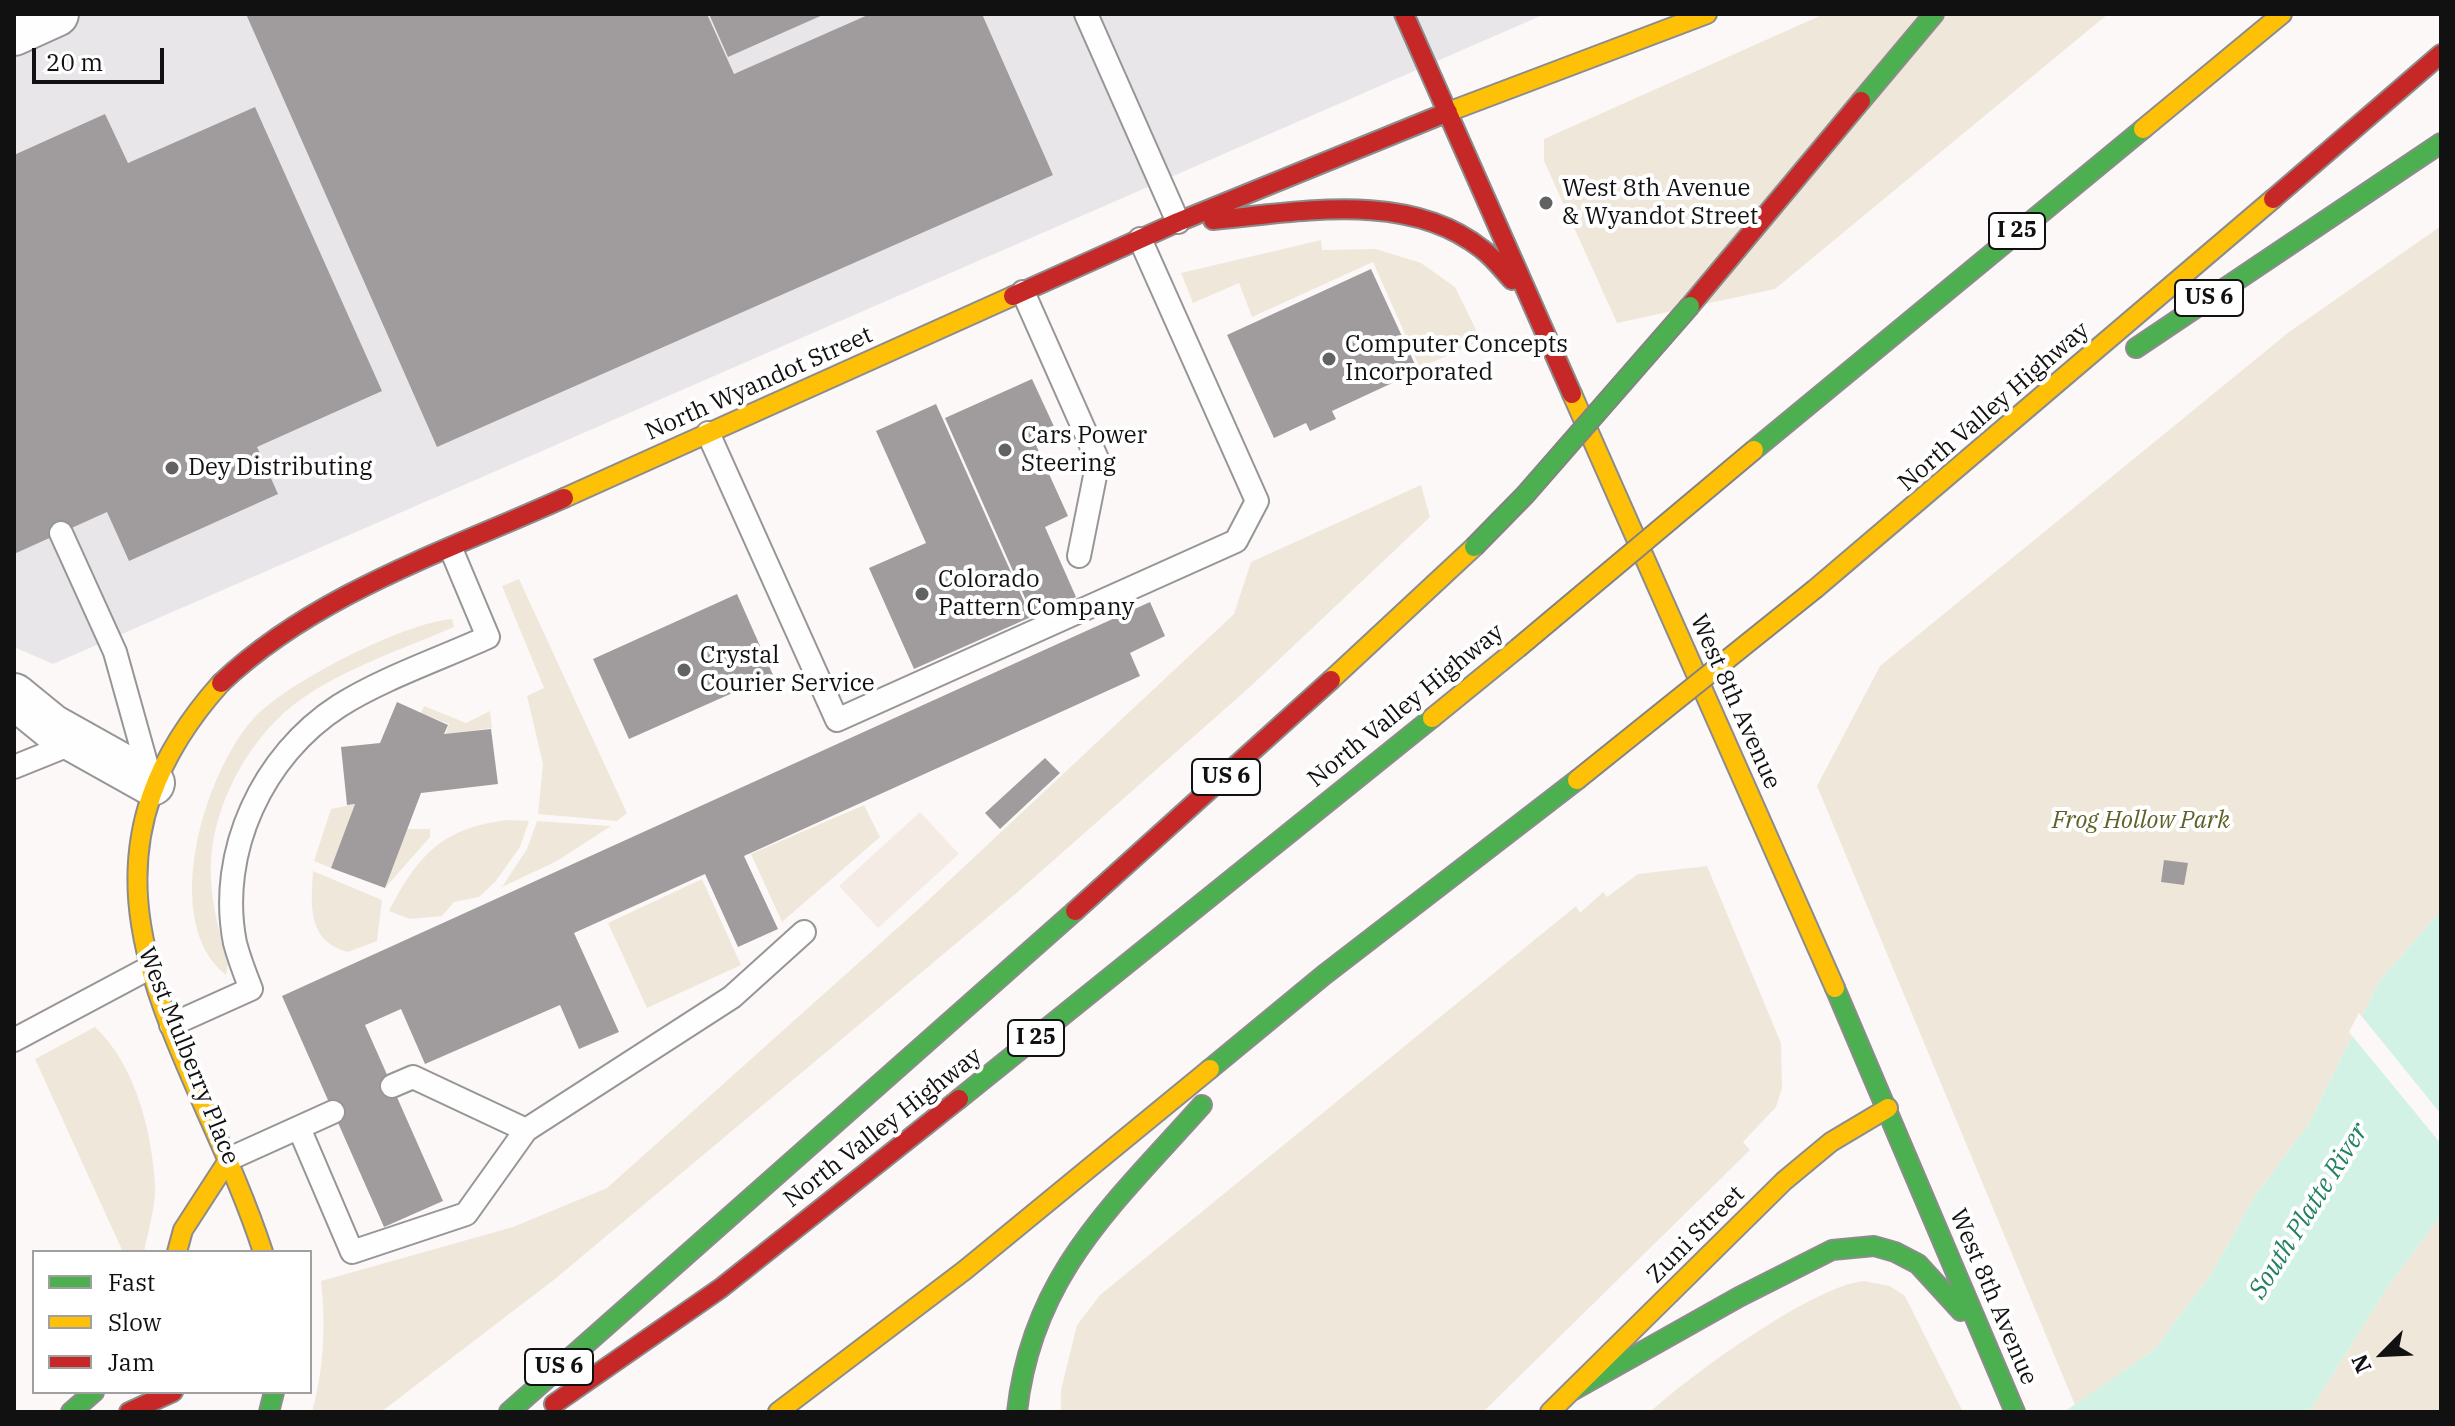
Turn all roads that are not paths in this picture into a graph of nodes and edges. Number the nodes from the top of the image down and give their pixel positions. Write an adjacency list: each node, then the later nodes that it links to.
1 (1086, 14): 9 (lane)
2 (1404, 14): 7 (main road, West 8th Avenue)
3 (1707, 14): 7 (main road, North Wyandot Street)
4 (1934, 14): 42 (main road, US 6, bridge)
5 (2282, 14): 43 (main road, North Valley Highway / I 25, bridge)
6 (2441, 54): 16 (main road, North Valley Highway)
7 (1448, 112): 9 (main road, North Wyandot Street); 12 (main road, West 8th Avenue)
8 (2441, 143): 13 (main road, US 6)
9 (1178, 222): 10 (main road, North Wyandot Street); 12 (main road)
10 (1140, 239): 11 (main road, North Wyandot Street); 15 (lane)
11 (1023, 292): 15 (main road, North Wyandot Street); 19 (lane)
12 (1537, 314): 30 (main road, West 8th Avenue)
13 (2123, 356)
14 (2097, 374): 16 (main road)
15 (708, 433): 18 (main road, North Wyandot Street)
16 (1977, 454): 26 (main road, North Valley Highway, bridge)
17 (61, 533): 23 (lane)
18 (451, 549): 23 (main road, North Wyandot Street); 27 (lane)
19 (1079, 556)
20 (14, 696): 21 (street)
21 (76, 742): 22 (lane); 23 (street)
22 (14, 767)
23 (152, 783): 25 (main road, West Mulberry Place)
24 (804, 932): 33 (lane)
25 (149, 968): 27 (main road, West Mulberry Place); 28 (lane)
26 (1324, 975): 44 (main road, North Valley Highway); 45 (main road)
27 (171, 1025): 34 (main road, West Mulberry Place)
28 (14, 1040)
29 (392, 1086): 33 (lane)
30 (1888, 1108): 37 (main road, Zuni Street); 47 (main road, West 8th Avenue)
31 (333, 1112): 32 (lane)
32 (299, 1128): 33 (lane); 34 (lane)
33 (526, 1130)
34 (229, 1159): 35 (main road); 36 (main road, West Mulberry Place)
35 (178, 1250)
36 (262, 1250)
37 (1572, 1391): 46 (main road, Zuni Street); 47 (main road)
38 (92, 1394): 40 (main road)
39 (169, 1394): 41 (main road)
40 (71, 1412)
41 (129, 1412)
42 (509, 1412)
43 (542, 1412)
44 (778, 1412)
45 (1017, 1412)
46 (1550, 1412)
47 (2014, 1412)

